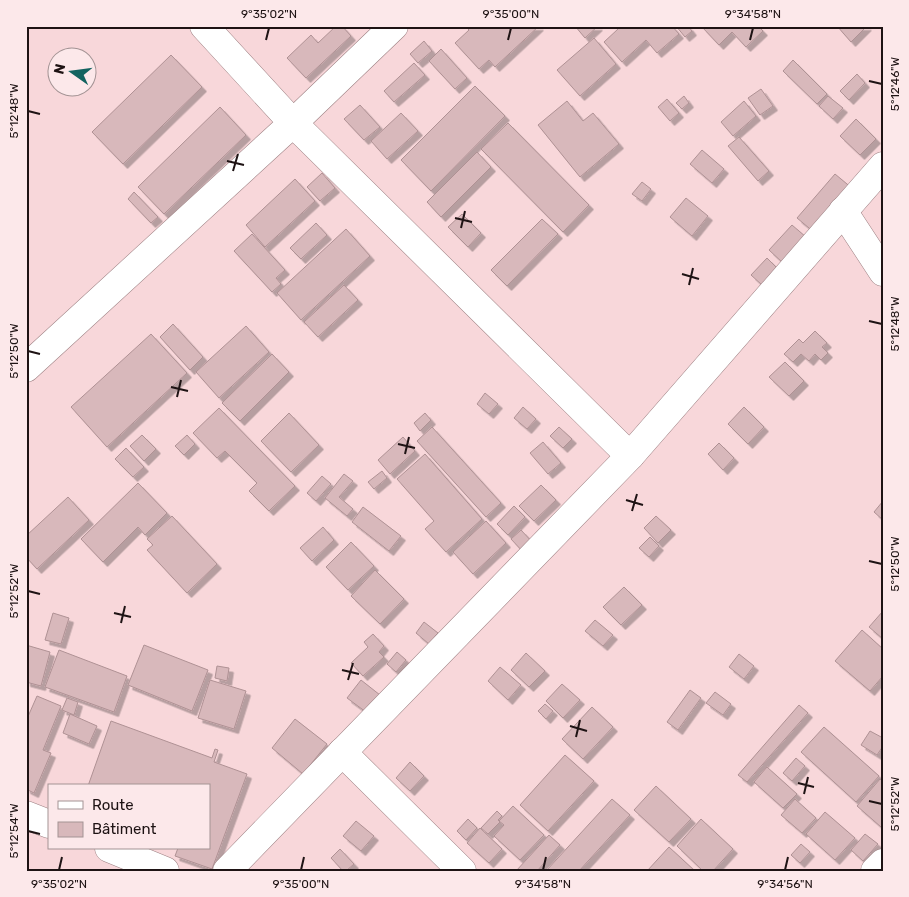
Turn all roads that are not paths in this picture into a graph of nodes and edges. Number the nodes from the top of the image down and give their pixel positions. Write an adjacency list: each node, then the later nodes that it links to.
1 (204, 26): 3 (street)
2 (394, 26): 3 (street)
3 (293, 123): 7 (street); 8 (street)
4 (883, 166): 5 (street)
5 (843, 211): 6 (street); 8 (street)
6 (883, 272)
7 (26, 368)
8 (630, 456): 9 (street)
9 (342, 752): 15 (street); 16 (street)
10 (26, 815): 11 (street)
11 (48, 824)
12 (114, 850): 14 (street)
13 (883, 863): 17 (street)
14 (165, 871)
15 (227, 871)
16 (462, 871)
17 (875, 871)

